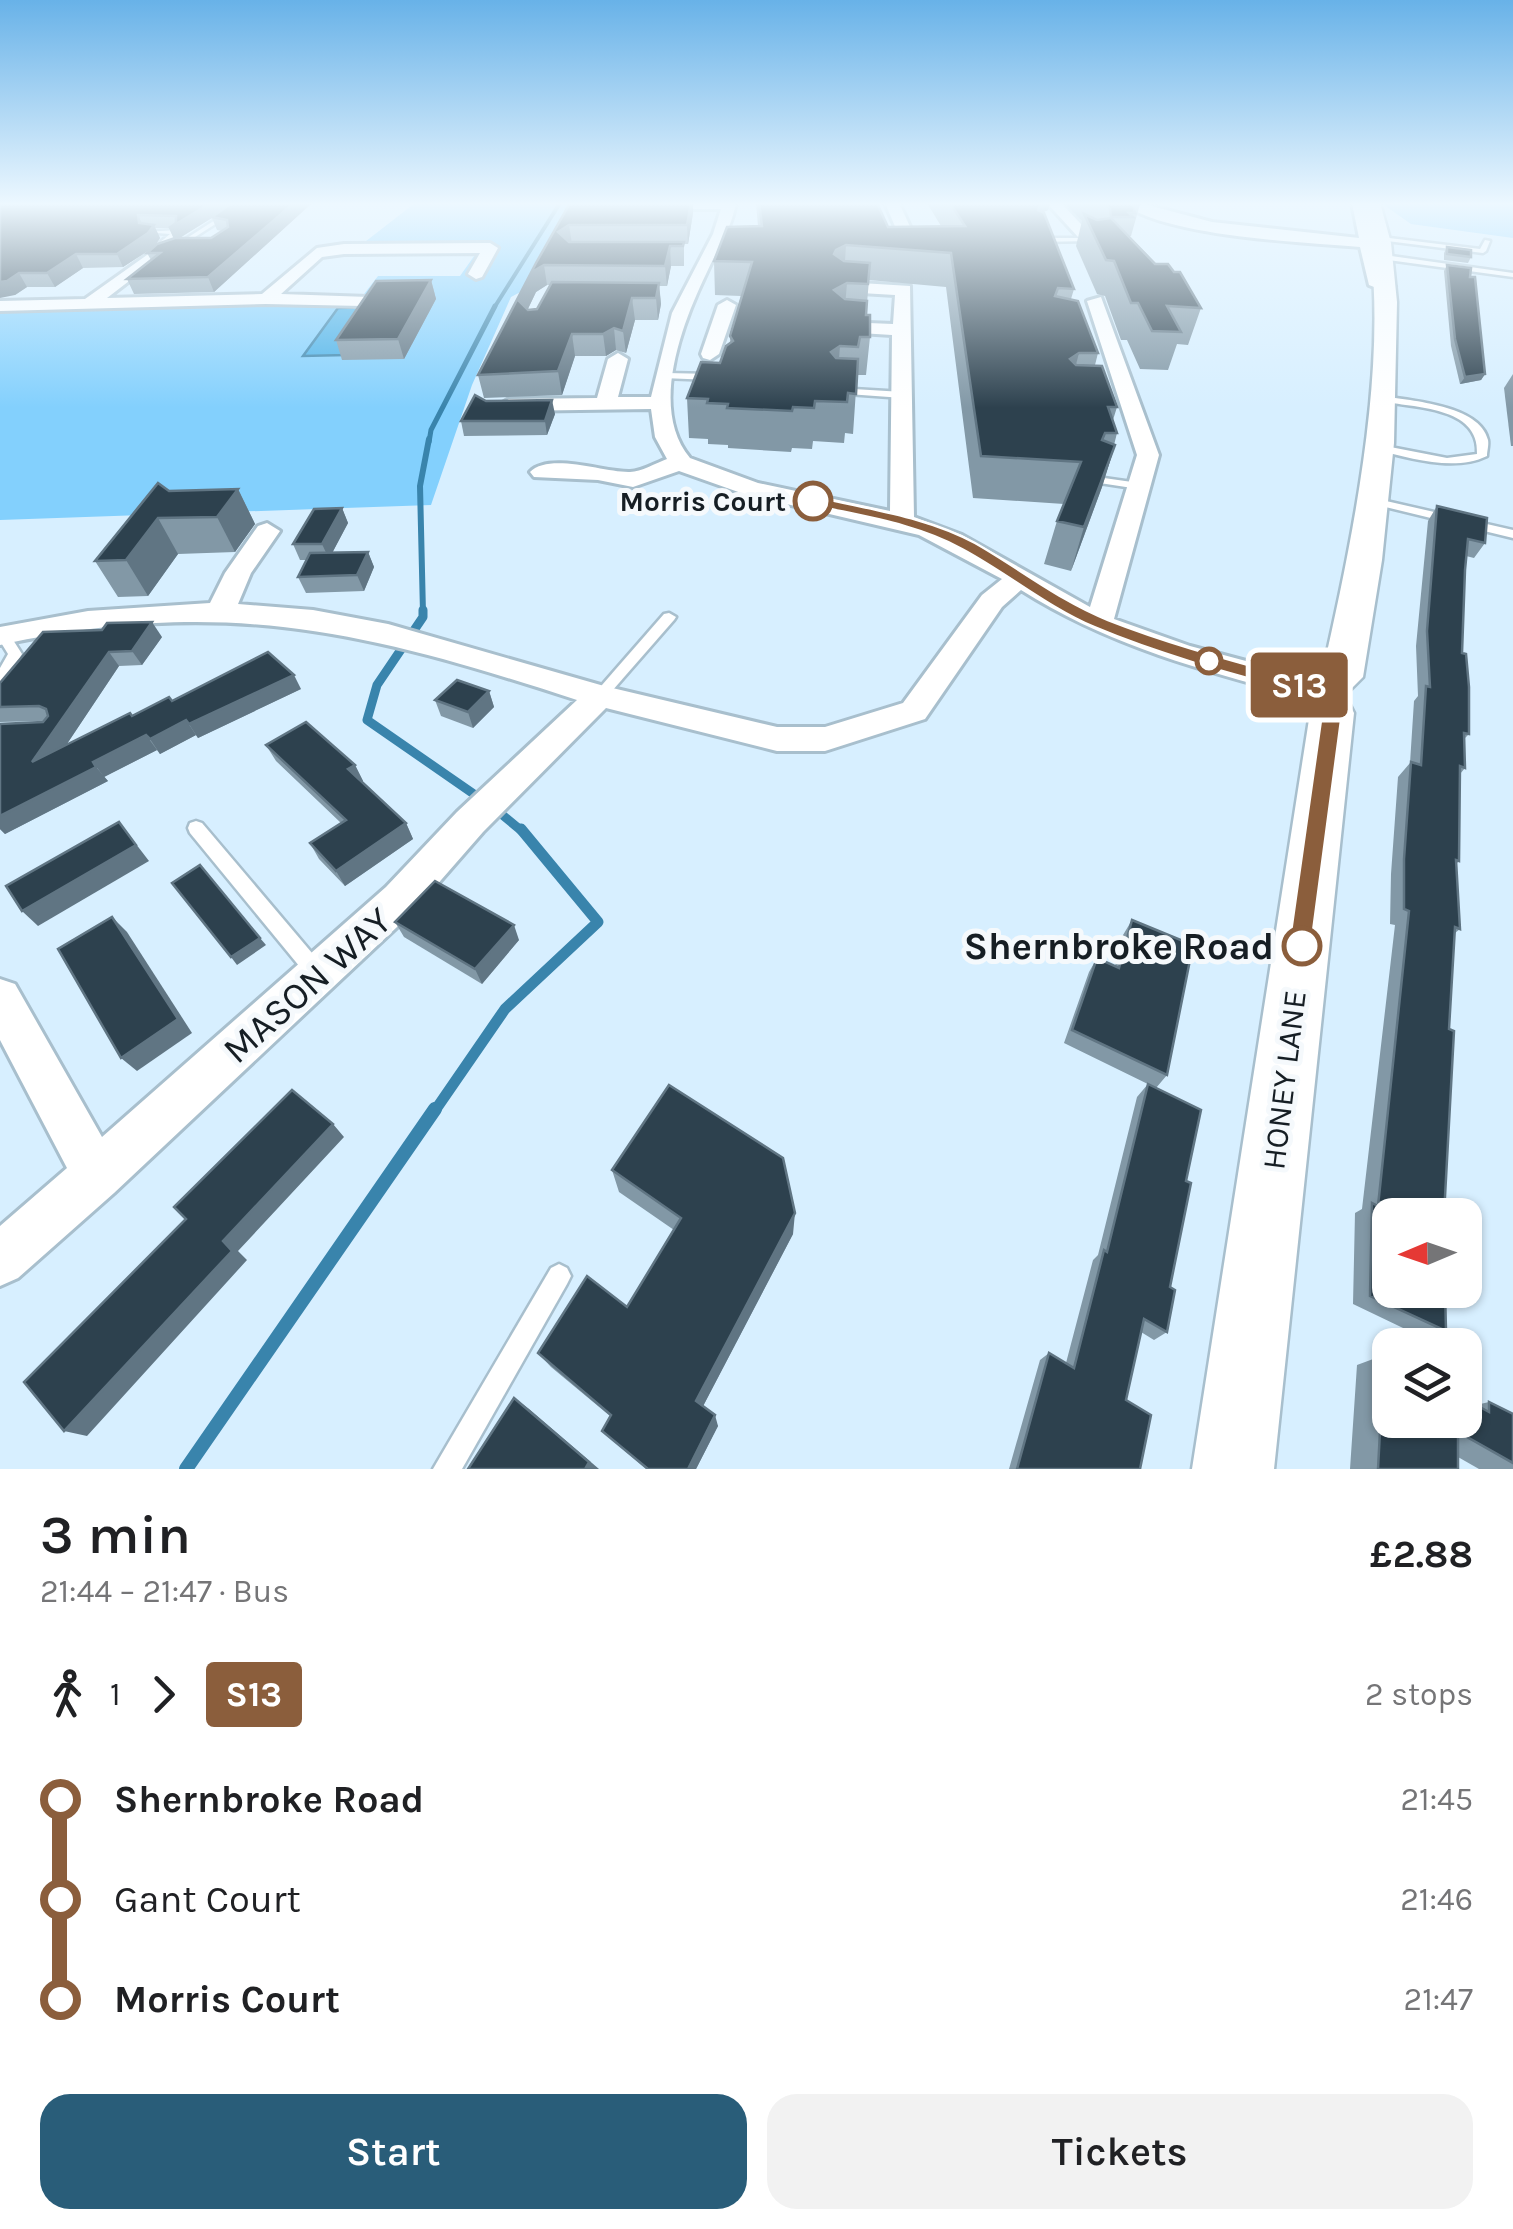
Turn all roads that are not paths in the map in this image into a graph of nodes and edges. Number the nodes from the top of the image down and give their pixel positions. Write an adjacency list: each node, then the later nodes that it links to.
1 (133, 272): 9 (street)
2 (297, 272): 6 (street)
3 (689, 272): 14 (street)
4 (1380, 272): 20 (street)
5 (844, 287): 13 (street)
6 (266, 300): 7 (street); 9 (street)
7 (364, 301)
8 (1094, 301): 28 (street)
9 (90, 304): 11 (street)
10 (727, 304): 14 (street)
11 (0, 306)
12 (844, 327): 13 (street)
13 (902, 330): 19 (street)
14 (675, 335): 16 (street)
15 (618, 359): 21 (street)
16 (666, 376): 17 (lane); 22 (street)
17 (725, 378)
18 (836, 392): 19 (lane)
19 (903, 396): 30 (street)
20 (1383, 400): 24 (street); 24 (lane)
21 (606, 403): 22 (street); 23 (street)
22 (659, 403): 25 (street)
23 (489, 405)
24 (1380, 448): 29 (street)
25 (681, 462): 26 (street); 30 (street)
26 (542, 472)
27 (1096, 480): 28 (lane)
28 (1139, 486): 36 (street)
29 (1373, 501): 32 (lane); 39 (street)
30 (902, 521): 33 (street)
31 (267, 531): 34 (street)
32 (1513, 534)
33 (1018, 579): 36 (street); 40 (street)
34 (220, 612): 37 (street); 40 (street)
35 (669, 617): 40 (lane)
36 (1099, 622): 39 (street)
37 (2, 635): 38 (lane)
38 (0, 680)
39 (1322, 691): 48 (street, HONEY LANE)
40 (600, 696): 42 (street, MASON WAY)
41 (196, 828): 42 (lane)
42 (318, 975): 44 (street, MASON WAY)
43 (0, 998): 44 (street)
44 (97, 1176): 45 (street, MASON WAY)
45 (0, 1260)
46 (559, 1276): 47 (lane)
47 (447, 1469)
48 (1233, 1469)

